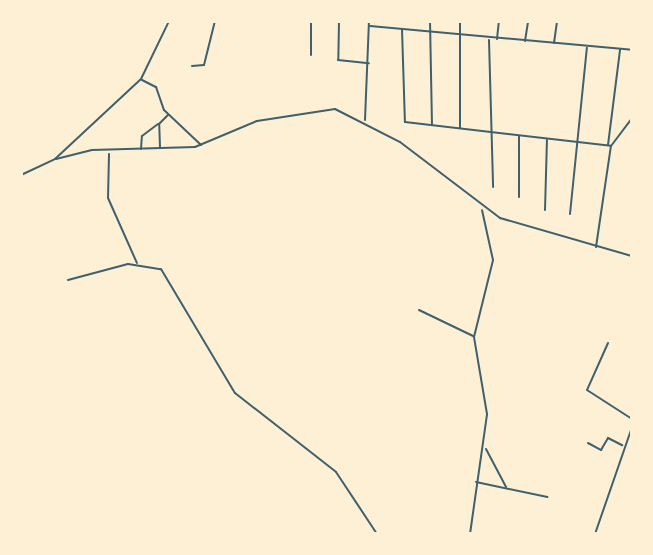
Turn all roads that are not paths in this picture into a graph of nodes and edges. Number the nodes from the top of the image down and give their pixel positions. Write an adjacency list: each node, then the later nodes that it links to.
1 (169, 21): 26 (street)
2 (215, 21): 25 (street)
3 (311, 21): 23 (street)
4 (339, 21): 24 (street)
5 (369, 21): 12 (street)
6 (400, 21): 13 (street)
7 (430, 21): 14 (street)
8 (460, 21): 15 (street)
9 (499, 21): 17 (street)
10 (528, 21): 18 (street)
11 (557, 21): 19 (street)
12 (370, 26): 13 (street); 24 (street)
13 (401, 28): 14 (street); 31 (street)
14 (430, 32): 15 (street); 31 (street)
15 (459, 36): 16 (street); 32 (street)
16 (489, 39): 17 (street); 33 (street)
17 (497, 40): 18 (street)
18 (525, 42): 19 (street)
19 (554, 44): 20 (street)
20 (587, 47): 21 (street); 36 (street)
21 (620, 49): 22 (street); 38 (street)
22 (632, 50)
23 (311, 55)
24 (370, 63): 29 (street)
25 (192, 66)
26 (141, 79): 27 (street); 42 (street)
27 (169, 115): 30 (street); 37 (street)
28 (632, 118): 38 (street)
29 (364, 121): 37 (street); 46 (street)
30 (159, 124): 39 (street); 40 (street)
31 (432, 125): 32 (street)
32 (460, 128): 33 (street)
33 (491, 132): 34 (street); 44 (street)
34 (519, 135): 35 (street); 45 (street)
35 (547, 138): 36 (street); 47 (street)
36 (577, 141): 38 (street); 48 (street)
37 (202, 145): 39 (street)
38 (609, 145): 49 (street)
39 (160, 148): 40 (street)
40 (140, 150): 41 (street)
41 (109, 154): 42 (street); 51 (street)
42 (55, 159): 43 (street)
43 (21, 175)
44 (493, 187)
45 (519, 197)
46 (482, 209): 49 (street); 54 (street)
47 (545, 210)
48 (570, 214)
49 (596, 248): 50 (street)
50 (632, 256)
51 (137, 264): 52 (street); 64 (street)
52 (68, 280)
53 (419, 310): 54 (street)
54 (474, 337): 59 (street)
55 (608, 343): 56 (street)
56 (632, 419)
57 (632, 426): 60 (street)
58 (588, 443): 60 (street)
59 (485, 446): 61 (street); 62 (street)
60 (624, 446): 66 (street)
61 (476, 482): 62 (street); 65 (street)
62 (506, 488): 63 (street)
63 (547, 497)
64 (377, 534)
65 (470, 534)
66 (595, 534)

